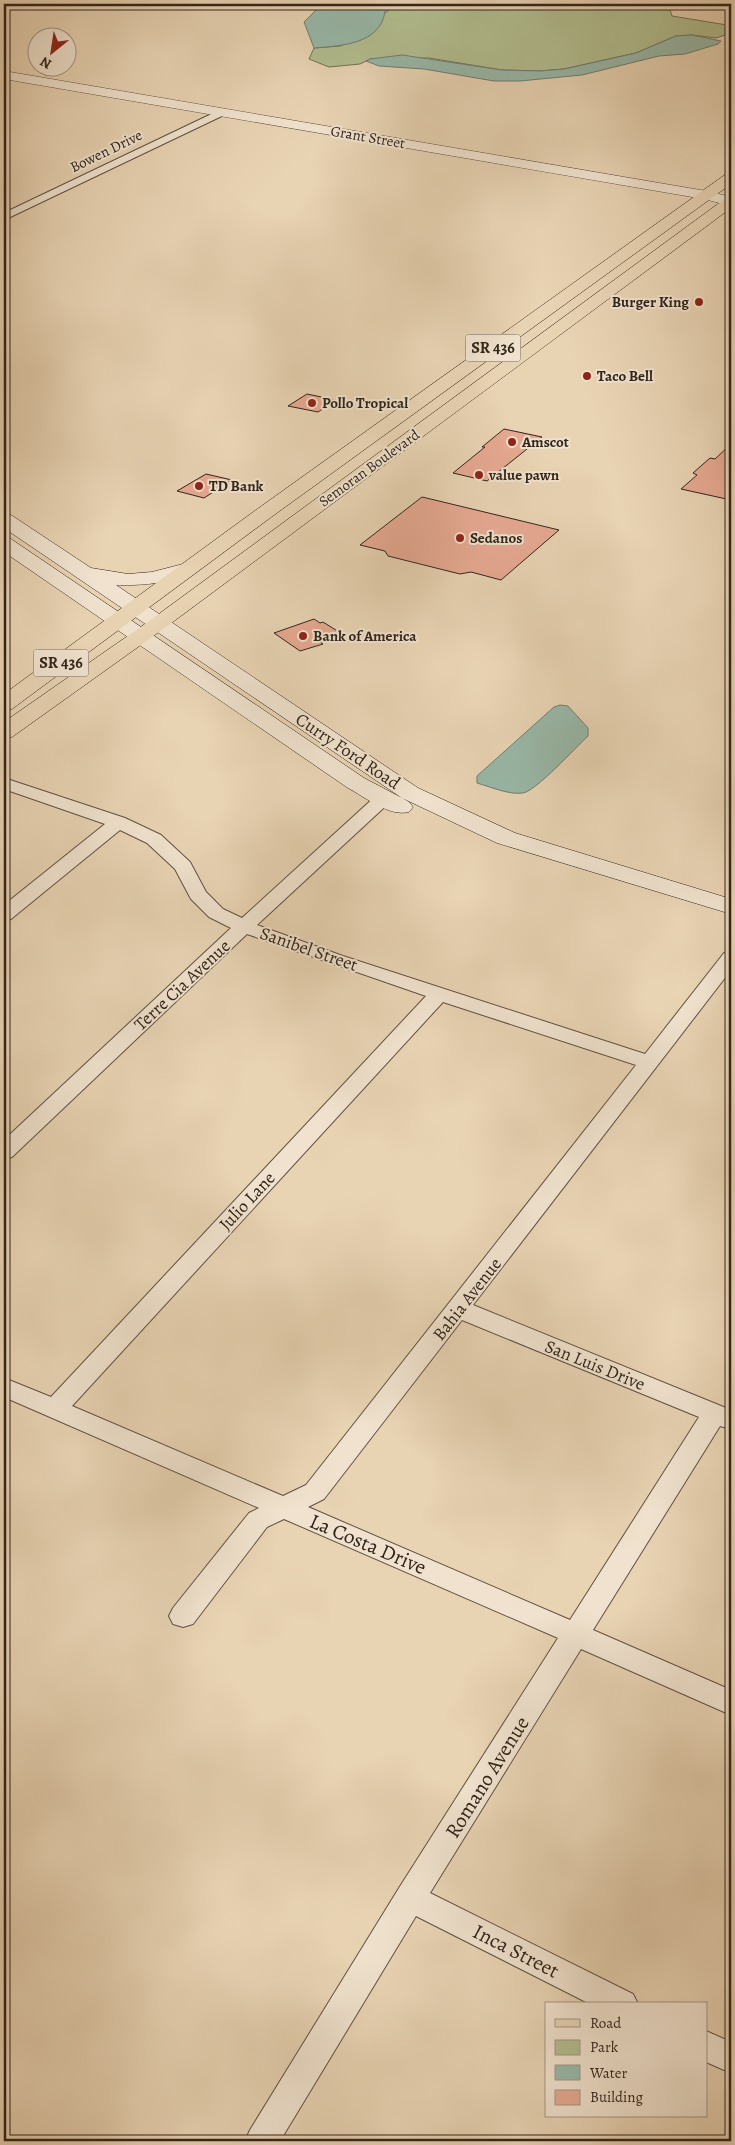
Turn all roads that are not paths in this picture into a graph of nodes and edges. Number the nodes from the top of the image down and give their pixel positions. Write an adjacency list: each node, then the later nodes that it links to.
1 (4, 75): 3 (main road, Grant Street)
2 (4, 80): 3 (main road, Grant Street)
3 (127, 98): 4 (main road, Grant Street)
4 (217, 114): 6 (main road, Grant Street); 8 (street, Bowen Drive)
5 (731, 177): 6 (main road, Semoran Boulevard / SR 436)
6 (703, 197): 7 (main road, Grant Street); 9 (main road, Semoran Boulevard / SR 436)
7 (731, 202): 10 (main road, Semoran Boulevard / SR 436)
8 (4, 217)
9 (601, 270): 10 (main road); 11 (main road, Semoran Boulevard / SR 436)
10 (606, 293): 12 (main road, Semoran Boulevard / SR 436)
11 (528, 323): 12 (main road); 13 (main road, Semoran Boulevard / SR 436)
12 (464, 398): 14 (main road, Semoran Boulevard / SR 436)
13 (414, 405): 14 (main road); 17 (main road, Semoran Boulevard / SR 436)
14 (409, 439): 21 (main road, Semoran Boulevard / SR 436)
15 (4, 519): 18 (main road, Curry Ford Road)
16 (4, 543): 20 (main road, Curry Ford Road)
17 (187, 569): 18 (main road); 19 (main road, Semoran Boulevard / SR 436)
18 (82, 571): 19 (main road, Curry Ford Road)
19 (136, 607): 20 (main road, Semoran Boulevard / SR 436); 21 (main road, Curry Ford Road)
20 (118, 621): 22 (main road, Curry Ford Road); 23 (main road, Semoran Boulevard / SR 436)
21 (160, 623): 22 (main road, Semoran Boulevard / SR 436); 28 (main road, Curry Ford Road)
22 (140, 636): 24 (main road, Semoran Boulevard / SR 436); 26 (main road, Curry Ford Road)
23 (4, 704)
24 (4, 732)
25 (4, 783): 27 (street, Sanibel Street)
26 (384, 798): 28 (main road); 31 (main road, Curry Ford Road); 32 (street, Terre Cia Avenue)
27 (118, 822): 30 (street); 32 (street, Sanibel Street)
28 (506, 838): 29 (main road, Curry Ford Road)
29 (731, 907)
30 (4, 915)
31 (731, 924)
32 (245, 927): 34 (street, Sanibel Street); 36 (street, Terre Cia Avenue)
33 (731, 957): 35 (street, Bahia Avenue)
34 (439, 994): 35 (street, Sanibel Street); 39 (street, Julio Lane)
35 (648, 1062): 37 (street, Bahia Avenue)
36 (4, 1152)
37 (459, 1309): 40 (street, San Luis Drive); 41 (street, Bahia Avenue)
38 (4, 1386): 39 (street, La Costa Drive)
39 (55, 1409): 41 (street, La Costa Drive)
40 (723, 1417): 43 (street, Romano Avenue)
41 (285, 1508): 42 (street, Bahia Avenue); 43 (street, La Costa Drive)
42 (183, 1616)
43 (576, 1634): 44 (street, La Costa Drive); 45 (street, Romano Avenue)
44 (731, 1703)
45 (410, 1898): 46 (street, Inca Street); 49 (street, Romano Avenue)
46 (618, 2002)
47 (708, 2047): 48 (street)
48 (731, 2058)
49 (262, 2141)

